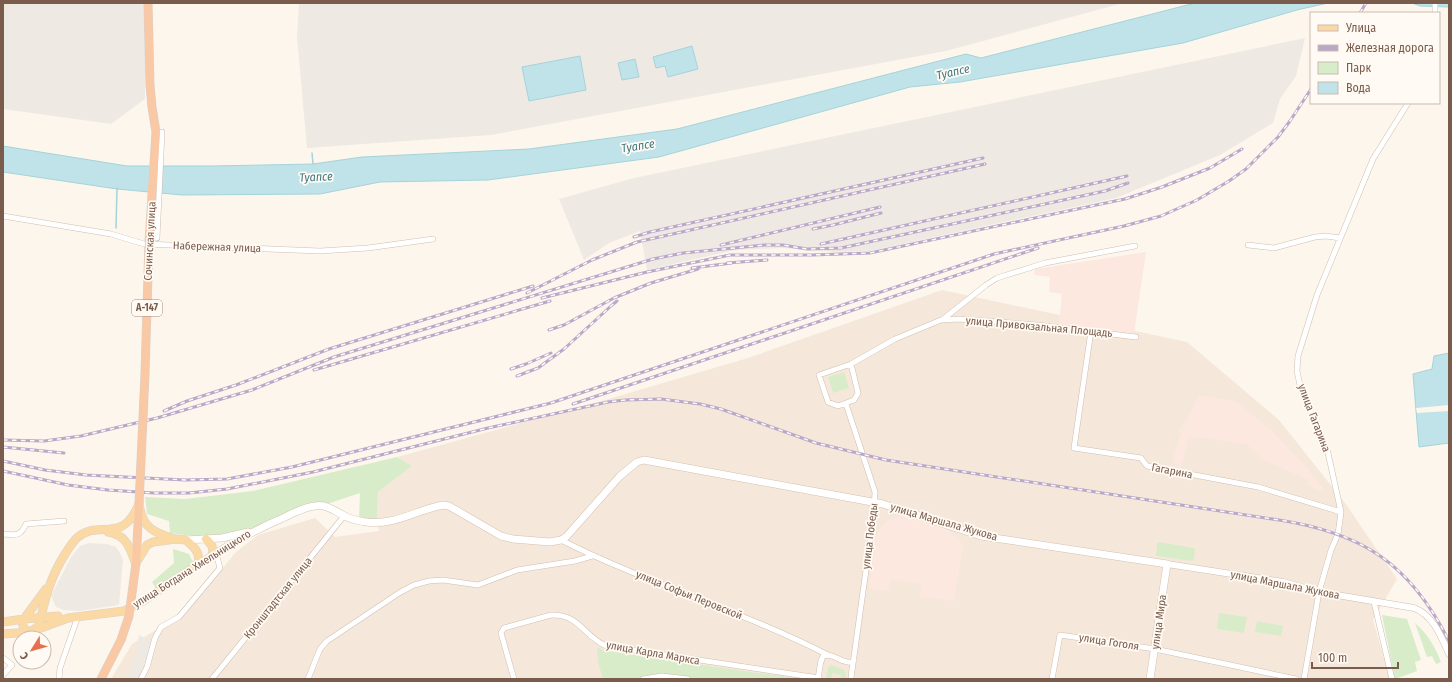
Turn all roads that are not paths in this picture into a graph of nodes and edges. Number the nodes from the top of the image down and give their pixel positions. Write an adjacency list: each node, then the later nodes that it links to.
1 (148, 3): 3 (highway, Сочинская улица / А-147)
2 (1407, 104): 6 (street, улица Гагарина)
3 (159, 132): 5 (street); 8 (highway, Сочинская улица / А-147)
4 (3, 216): 8 (street, Набережная улица)
5 (157, 238)
6 (1340, 238): 9 (street); 18 (street, улица Гагарина)
7 (433, 239): 8 (street, Набережная улица)
8 (149, 243): 17 (highway, Сочинская улица / А-147, bridge)
9 (1248, 245)
10 (1135, 246): 11 (street, улица Привокзальная Площадь)
11 (941, 320): 12 (street, улица Привокзальная Площадь); 14 (street, улица Привокзальная Площадь)
12 (1091, 331): 13 (street, улица Привокзальная Площадь); 18 (street, Гагарина)
13 (1136, 337)
14 (851, 364): 15 (street); 15 (street, улица Привокзальная Площадь)
15 (846, 404): 16 (street, улица Победы)
16 (875, 503): 27 (main road, улица Маршала Жукова); 31 (main road, улица Маршала Жукова); 50 (street, улица Победы)
17 (139, 504): 21 (main road, А-147); 24 (main road, А-147); 30 (highway, А-147)
18 (1341, 512): 34 (street, улица Гагарина)
19 (344, 516): 22 (main road, улица Богдана Хмельницкого); 27 (main road, улица Богдана Хмельницкого); 60 (street, Кронштадтская улица)
20 (64, 521): 23 (street)
21 (95, 530): 30 (main road); 33 (main road, А-147)
22 (256, 530): 25 (main road); 28 (main road, улица Богдана Хмельницкого)
23 (3, 534)
24 (176, 539): 26 (main road, А-147); 30 (main road, А-147)
25 (206, 539): 26 (main road); 28 (main road)
26 (186, 540): 32 (main road)
27 (562, 540): 29 (street, улица Софьи Перовской)
28 (214, 554): 32 (main road, улица Богдана Хмельницкого); 59 (street)
29 (592, 556): 45 (street, улица Софьи Перовской); 61 (street)
30 (136, 563): 58 (highway, А-147, bridge)
31 (1167, 564): 34 (street, улица Маршала Жукова); 46 (main road, улица Мира)
32 (193, 568): 37 (main road, улица Богдана Хмельницкого)
33 (51, 581): 36 (main road); 38 (main road); 40 (main road)
34 (1319, 592): 35 (street, улица Маршала Жукова); 68 (street, улица Гагарина)
35 (1374, 602): 47 (street, улица Маршала Жукова); 69 (street)
36 (58, 616): 38 (main road); 39 (main road)
37 (78, 616): 39 (main road, улица Богдана Хмельницкого); 57 (street)
38 (41, 618): 40 (main road); 43 (main road)
39 (68, 618): 44 (main road)
40 (24, 620): 41 (main road); 42 (main road)
41 (3, 622)
42 (26, 630)
43 (33, 630)
44 (35, 630)
45 (816, 649): 48 (street, улица Софьи Перовской); 51 (street)
46 (1155, 649): 65 (street, улица Гоголя); 66 (main road, улица Мира); 67 (street, улица Гоголя)
47 (1449, 654)
48 (828, 655): 51 (street); 52 (street, улица Софьи Перовской)
49 (3, 658): 54 (street)
50 (854, 660): 52 (street); 53 (street, улица Победы)
51 (821, 662): 55 (street)
52 (848, 663): 53 (street)
53 (852, 671): 56 (street, улица Победы)
54 (3, 675)
55 (818, 678): 62 (street, улица Карла Маркса)
56 (851, 678)
57 (59, 679)
58 (101, 679)
59 (141, 679)
60 (212, 679)
61 (308, 679)
62 (514, 679)
63 (643, 679): 64 (street, улица Карла Маркса)
64 (688, 679)
65 (1052, 679)
66 (1150, 679)
67 (1296, 679)
68 (1304, 679)
69 (1392, 679)

